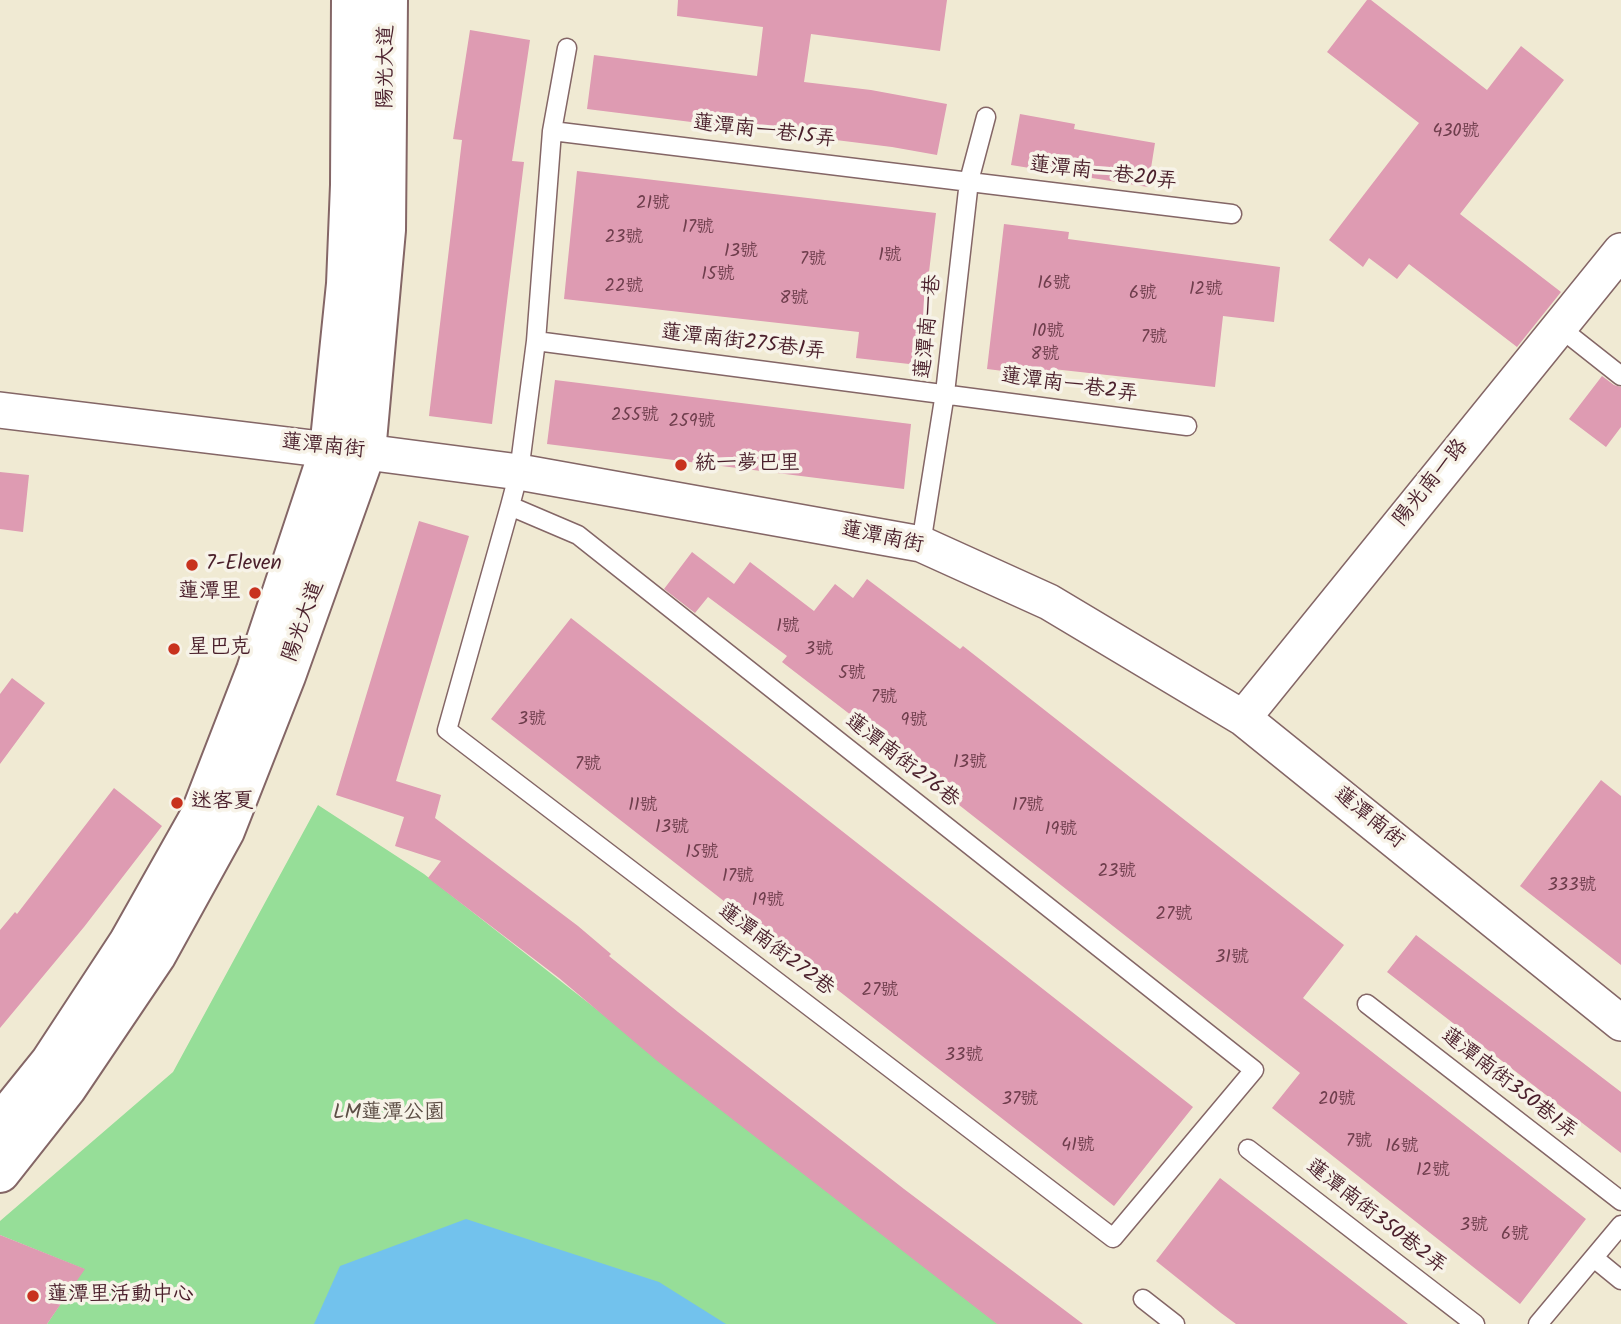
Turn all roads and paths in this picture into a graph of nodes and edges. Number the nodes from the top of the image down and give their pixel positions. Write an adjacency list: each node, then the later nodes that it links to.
1 (351, 0): 15 (street, 陽光大道)
2 (388, 0): 16 (street, 陽光大道)
3 (567, 48): 5 (lane, 蓮潭南街272巷)
4 (986, 117): 6 (lane, 蓮潭南一巷)
5 (552, 131): 6 (lane, 蓮潭南一巷15弄); 10 (lane, 蓮潭南街272巷)
6 (969, 181): 7 (lane, 蓮潭南一巷20弄); 12 (lane, 蓮潭南一巷)
7 (1232, 214)
8 (1621, 251): 9 (street, 陽光南一路)
9 (1559, 327): 11 (lane); 20 (street, 陽光南一路)
10 (536, 341): 12 (lane, 蓮潭南街275巷1弄); 17 (lane, 蓮潭南街272巷)
11 (1621, 376)
12 (945, 393): 14 (lane, 蓮潭南一巷2弄); 19 (lane, 蓮潭南一巷)
13 (0, 410): 15 (street, 蓮潭南街)
14 (1187, 426)
15 (329, 450): 16 (street, 蓮潭南街); 24 (street, 陽光大道)
16 (366, 452): 17 (street, 蓮潭南街); 26 (street, 陽光大道)
17 (519, 472): 18 (lane, 蓮潭南街272巷); 19 (street, 蓮潭南街)
18 (509, 506): 23 (lane, 蓮潭南街276巷); 23 (lane, 蓮潭南街272巷)
19 (921, 544): 20 (street, 蓮潭南街)
20 (1244, 718): 22 (street, 蓮潭南街)
21 (1367, 1004): 27 (lane, 蓮潭南街350巷1弄)
22 (1621, 1023)
23 (1254, 1070)
24 (0, 1124)
25 (1248, 1149): 33 (lane, 蓮潭南街350巷2弄)
26 (0, 1173)
27 (1621, 1201)
28 (1621, 1225): 29 (lane)
29 (1594, 1258): 30 (lane); 34 (lane)
30 (1621, 1280)
31 (1143, 1299): 32 (lane)
32 (1175, 1324)
33 (1475, 1324)
34 (1538, 1324)

